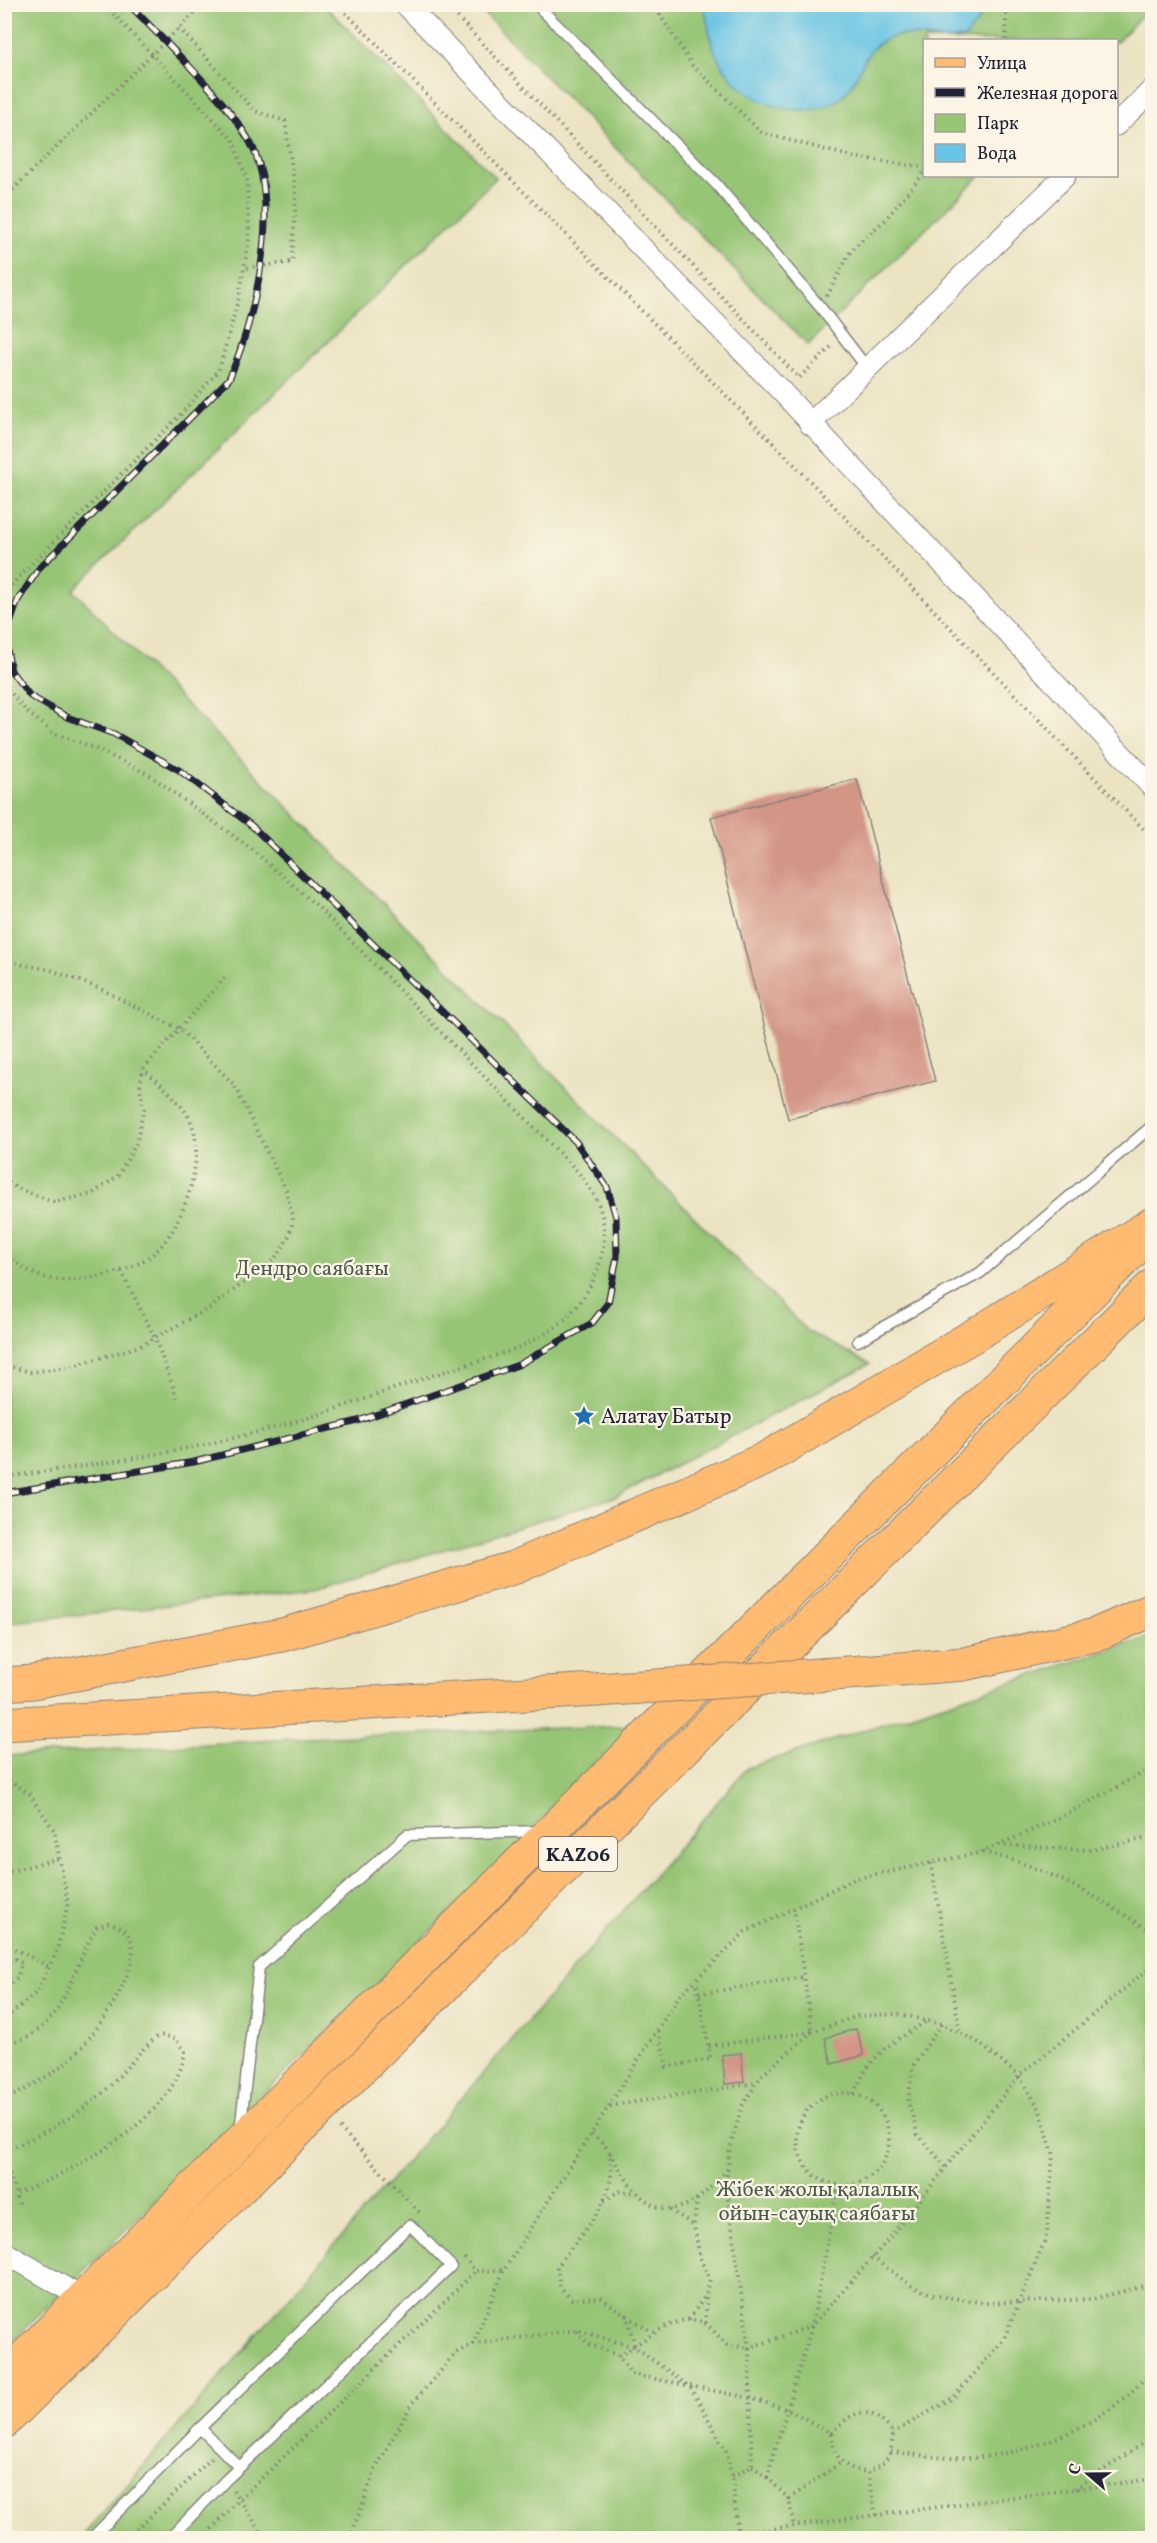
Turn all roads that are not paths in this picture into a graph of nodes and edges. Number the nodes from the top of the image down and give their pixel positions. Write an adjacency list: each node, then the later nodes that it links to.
1 (405, 4): 7 (street)
2 (536, 4): 6 (lane)
3 (1152, 90): 4 (street)
4 (1118, 123)
5 (1064, 177): 6 (street)
6 (867, 368): 7 (street)
7 (810, 424): 8 (street)
8 (1152, 787)
9 (1152, 1126): 13 (lane)
10 (1152, 1224): 15 (main road)
11 (1152, 1232): 17 (main road, KАZ06)
12 (1152, 1286): 19 (main road, KАZ06)
13 (858, 1341)
14 (1152, 1610): 16 (main road, bridge)
15 (4, 1684)
16 (4, 1724)
17 (553, 1830): 18 (main road, KАZ06); 20 (lane)
18 (276, 2106): 19 (main road); 20 (main road, KАZ06)
19 (300, 2130): 24 (main road, KАZ06)
20 (238, 2143): 22 (main road, KАZ06)
21 (4, 2253): 22 (street)
22 (84, 2299): 23 (main road, KАZ06)
23 (4, 2377)
24 (4, 2422)
25 (200, 2428): 26 (lane); 26 (lane); 27 (lane)
26 (239, 2467): 28 (lane)
27 (92, 2538)
28 (170, 2538)

